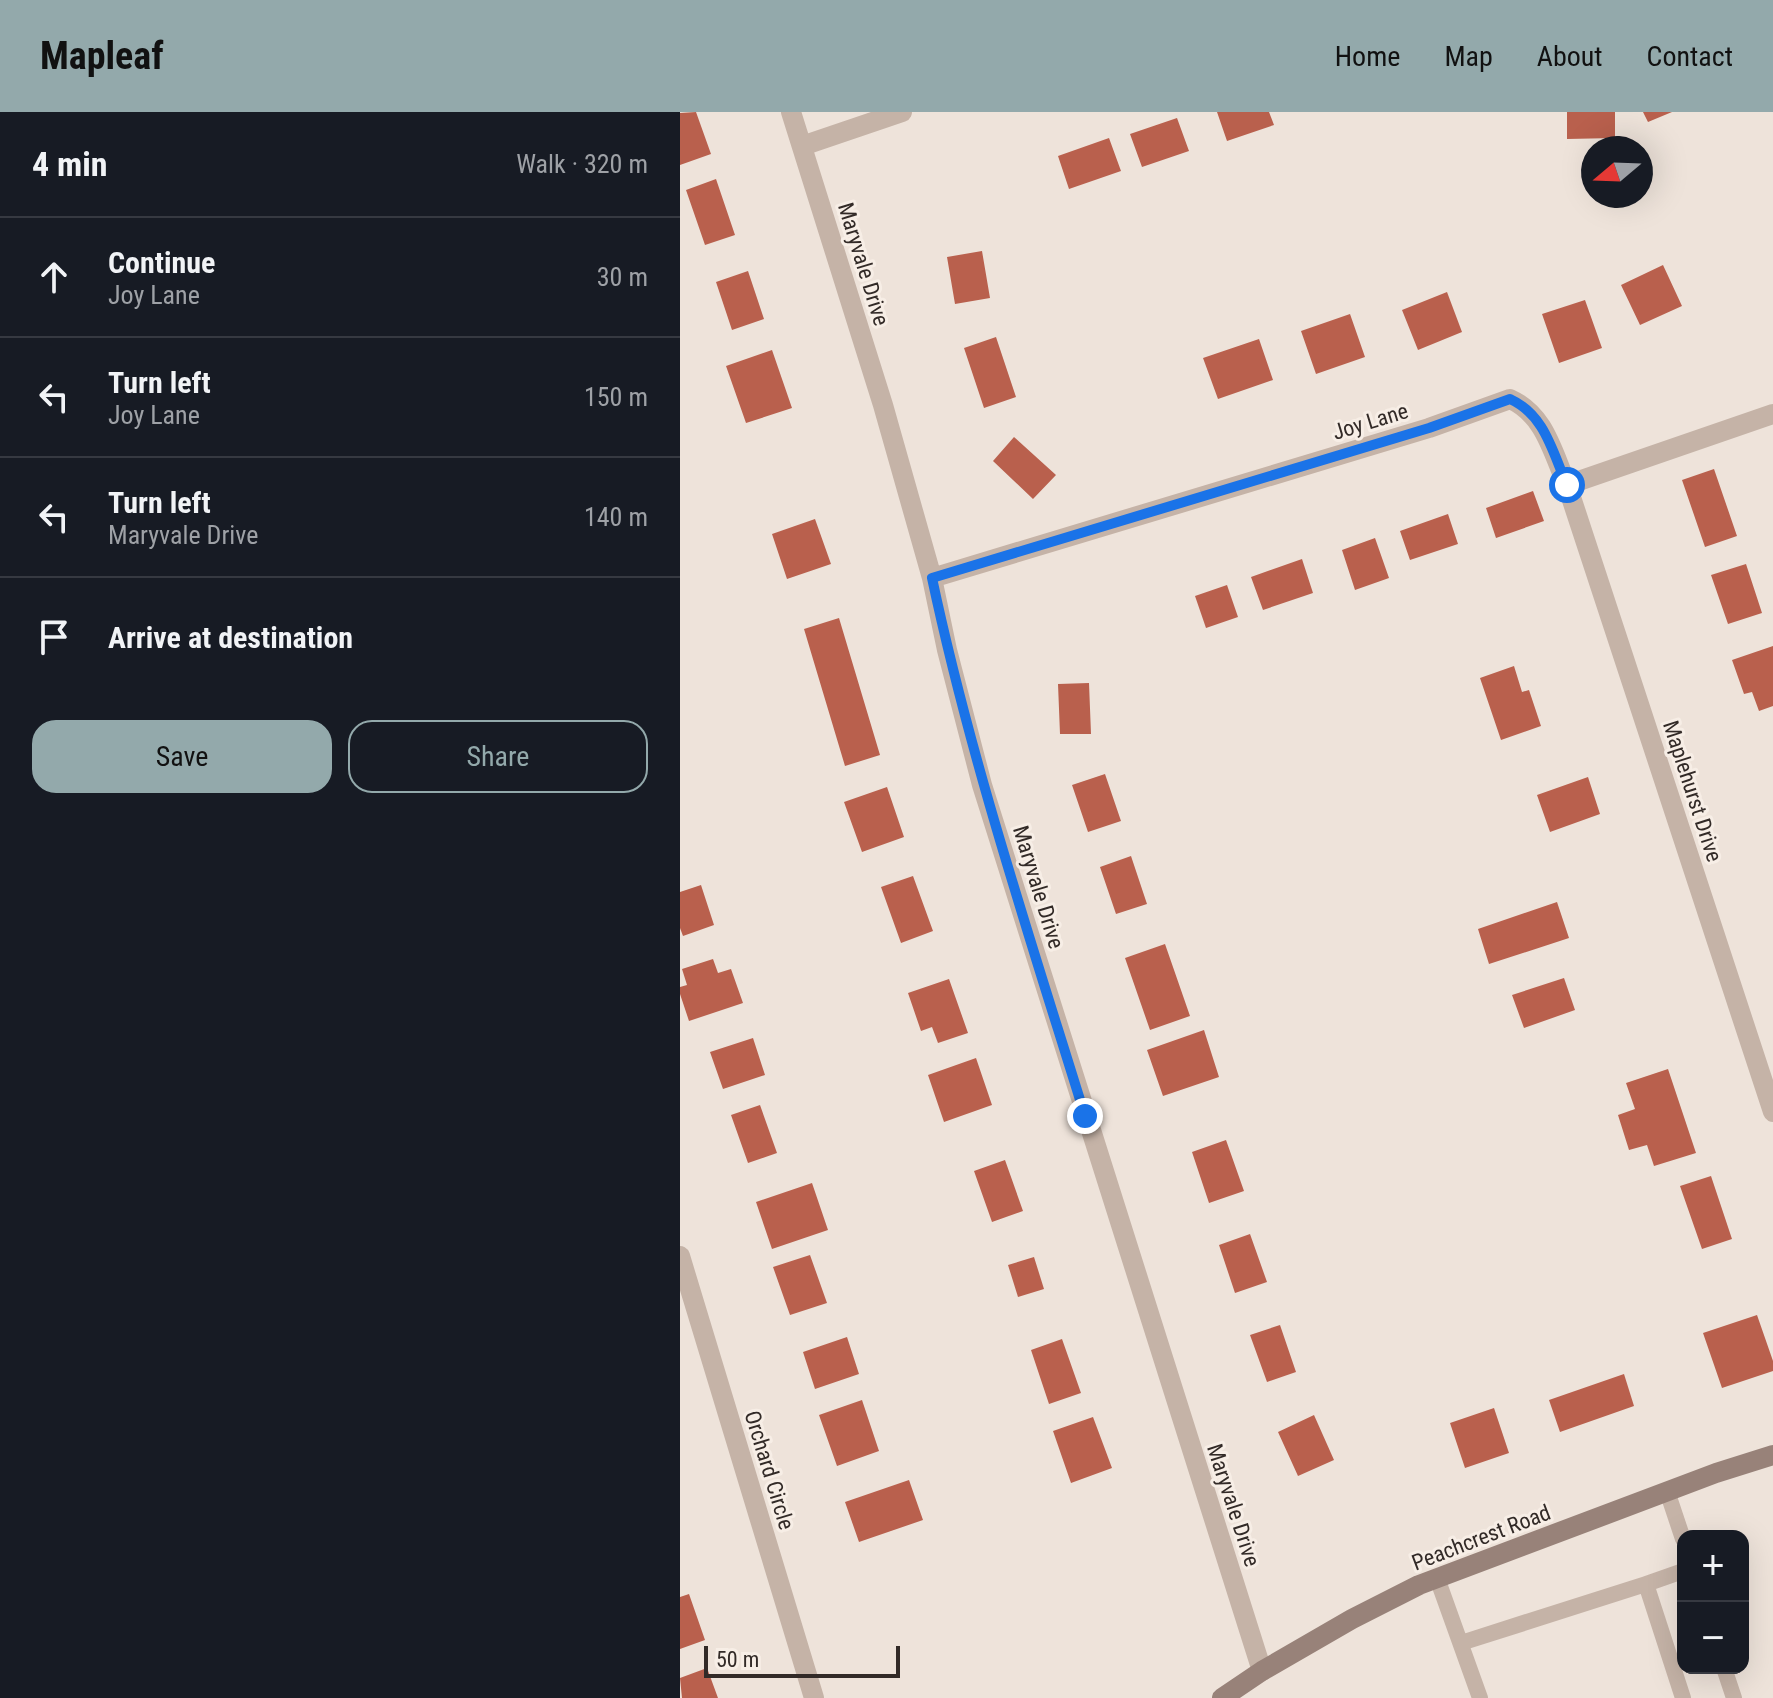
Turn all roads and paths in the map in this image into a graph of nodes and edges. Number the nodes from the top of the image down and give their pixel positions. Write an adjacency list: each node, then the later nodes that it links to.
1 (791, 112): 3 (street, Maryvale Drive)
2 (902, 112): 3 (street)
3 (802, 146): 6 (street, Maryvale Drive)
4 (1773, 414): 5 (street)
5 (1567, 485): 6 (street, Joy Lane); 7 (street, Maplehurst Drive)
6 (932, 578): 16 (street, Maryvale Drive)
7 (1773, 1112)
8 (680, 1256): 18 (street, Orchard Circle)
9 (1773, 1455): 10 (street, Peachcrest Road)
10 (1667, 1491): 11 (lane); 13 (street, Peachcrest Road)
11 (1680, 1530)
12 (1677, 1573): 14 (lane)
13 (1437, 1578): 15 (lane); 16 (street, Peachcrest Road)
14 (1646, 1584): 15 (lane); 21 (lane)
15 (1461, 1643): 20 (lane)
16 (1262, 1671): 19 (street, Peachcrest Road)
17 (1726, 1674): 22 (lane)
18 (814, 1698)
19 (1222, 1698)
20 (1480, 1698)
21 (1683, 1698)
22 (1734, 1698)

